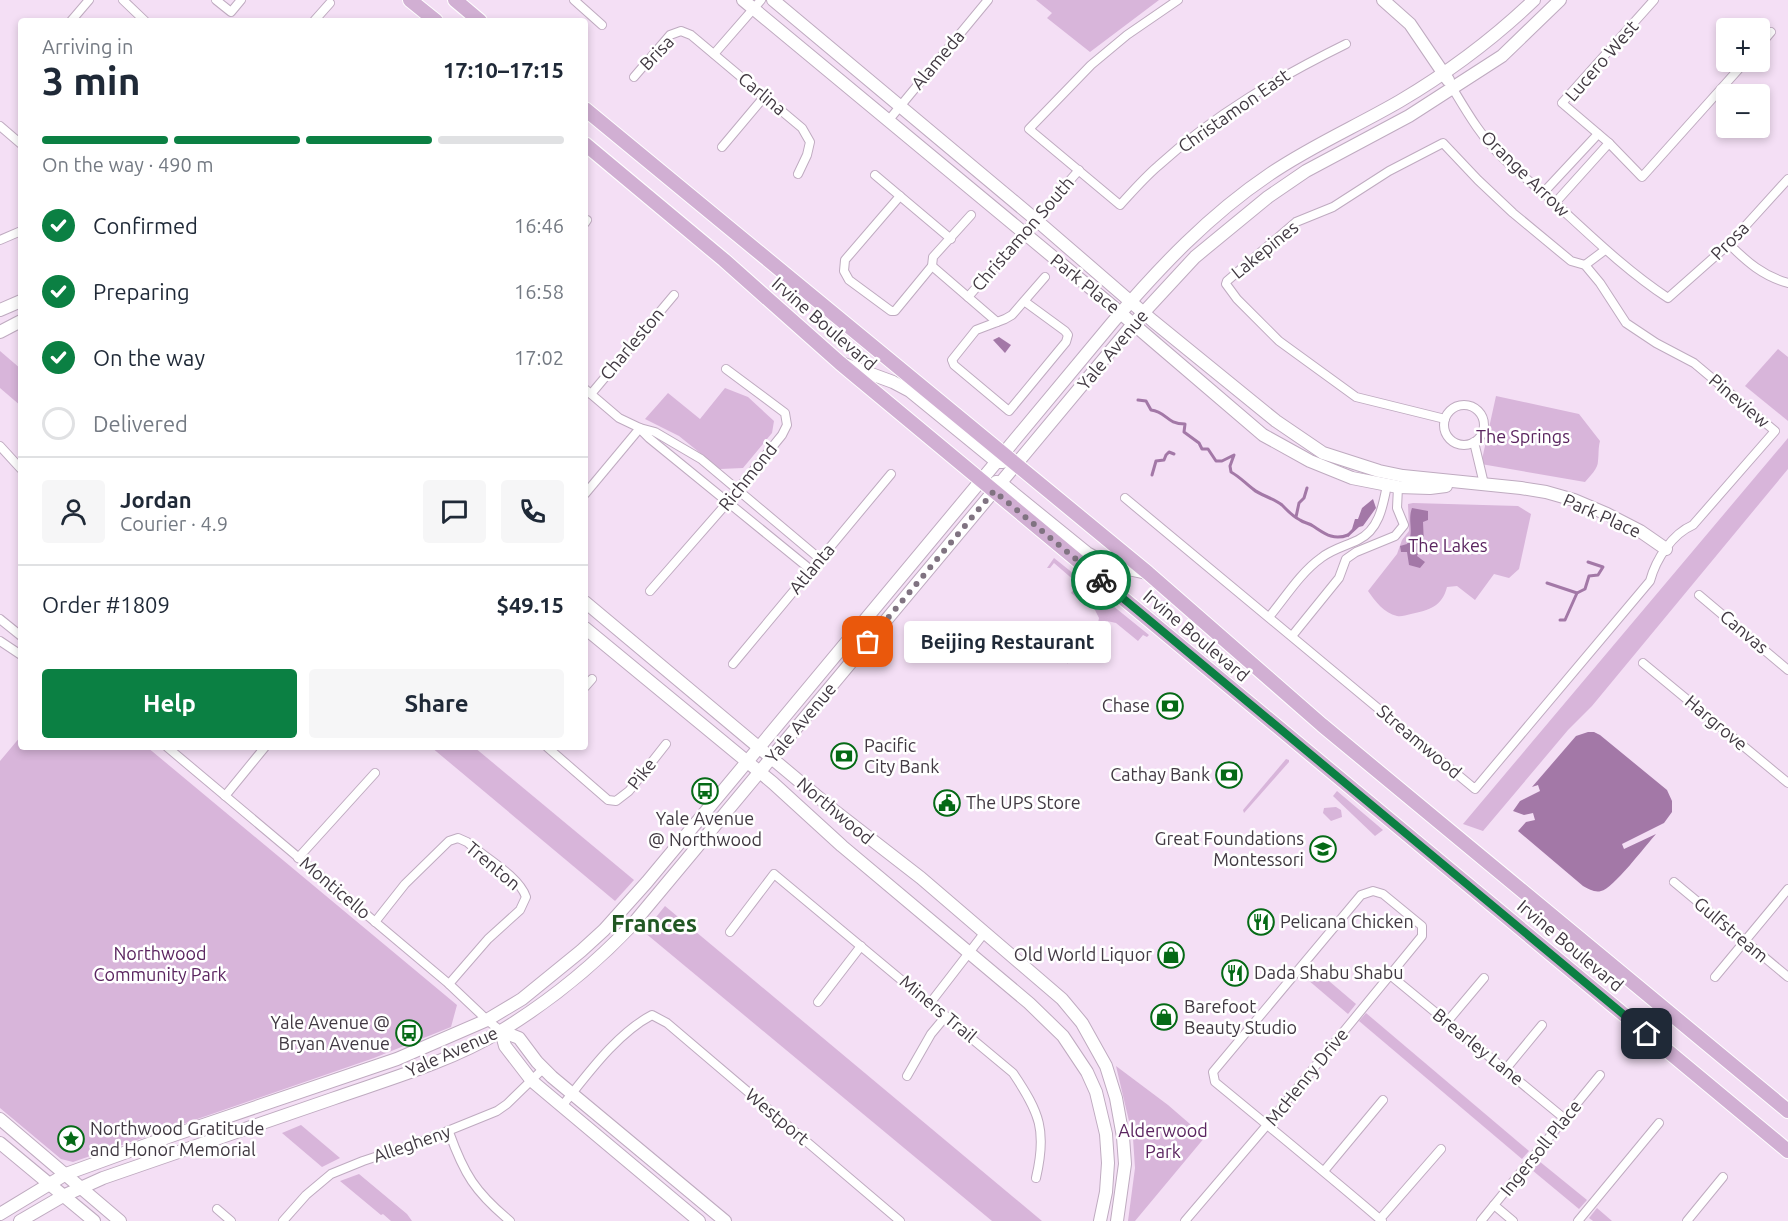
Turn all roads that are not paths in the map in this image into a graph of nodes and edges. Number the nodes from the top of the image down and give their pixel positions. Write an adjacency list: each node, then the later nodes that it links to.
1 (89, 0): 18 (street)
2 (123, 0): 19 (street)
3 (216, 0): 4 (street)
4 (241, 0)
5 (410, 0): 21 (main road)
6 (455, 0): 22 (main road)
7 (574, 0): 23 (street)
8 (743, 0): 17 (street, Park Place)
9 (773, 0): 32 (street, Park Place)
10 (988, 0): 32 (street, Alameda)
11 (1178, 0): 42 (street)
12 (1383, 0): 28 (street, Orange Arrow)
13 (1534, 0): 28 (street, Yale Avenue)
14 (1560, 0): 30 (street, Yale Avenue)
15 (1654, 0): 36 (street, Lucero West)
16 (330, 3): 20 (street)
17 (757, 4): 26 (street); 34 (street, Park Place)
18 (74, 18)
19 (142, 18)
20 (317, 18)
21 (432, 18)
22 (476, 18)
23 (602, 25)
24 (681, 31): 26 (street, Carlina); 29 (street, Brisa)
25 (1346, 44): 42 (street, Christamon East)
26 (714, 54): 31 (street, Carlina)
27 (1736, 72): 39 (street, Lucero West)
28 (1444, 74): 30 (street, Orange Arrow); 66 (street, Yale Avenue)
29 (634, 77)
30 (1453, 89): 46 (street, Orange Arrow); 69 (street, Yale Avenue)
31 (764, 97): 41 (street); 43 (street, Carlina)
32 (900, 106): 34 (street, Alameda); 50 (street, Park Place)
33 (588, 112): 81 (main road, Irvine Boulevard)
34 (888, 121): 52 (street, Park Place)
35 (0, 126): 37 (street)
36 (1598, 134): 39 (street, Lucero West); 46 (street)
37 (18, 141)
38 (1443, 143): 57 (street, Pineview); 77 (street, Lakepines)
39 (1609, 143): 48 (street)
40 (588, 147): 74 (main road, Irvine Boulevard)
41 (722, 147)
42 (1079, 170): 50 (street, Christamon South)
43 (798, 174)
44 (875, 175): 47 (street)
45 (1788, 179): 55 (street, Prosa)
46 (1543, 193): 48 (street, Orange Arrow)
47 (900, 196): 53 (street); 58 (street)
48 (1555, 203): 56 (street, Orange Arrow)
49 (971, 215): 53 (street)
50 (1035, 219): 52 (street, Christamon South); 66 (street, Park Place)
51 (18, 232): 54 (street)
52 (1022, 233): 62 (street, Christamon South); 68 (street, Park Place)
53 (951, 239): 58 (street)
54 (0, 240)
55 (1729, 244): 60 (street); 63 (street, Prosa)
56 (1605, 250): 57 (street); 63 (street, Orange Arrow)
57 (1585, 265): 94 (street, Pineview)
58 (932, 266): 62 (street, Christamon South)
59 (1045, 277): 64 (street)
60 (1788, 283)
61 (674, 295): 76 (street, Charleston)
62 (968, 297): 70 (street, Christamon South)
63 (1668, 298)
64 (1024, 301): 70 (street); 70 (street)
65 (18, 302): 67 (street)
66 (1130, 302): 68 (street, Yale Avenue); 69 (street, Park Place)
67 (0, 310)
68 (1120, 313): 72 (street, Park Place); 81 (street, Yale Avenue)
69 (1143, 313): 72 (street, Yale Avenue); 86 (street, Park Place)
70 (997, 322)
71 (18, 323): 73 (street)
72 (1133, 324): 82 (street, Yale Avenue); 88 (street, Park Place)
73 (0, 332)
74 (840, 363): 81 (street); 85 (main road, Irvine Boulevard)
75 (726, 369): 91 (street, Richmond)
76 (588, 392): 78 (street)
77 (1445, 419): 79 (street); 79 (street)
78 (640, 428): 90 (street); 91 (street); 93 (street)
79 (1474, 442): 87 (street)
80 (0, 447): 83 (street)
81 (1001, 458): 82 (main road, Irvine Boulevard); 85 (street, Yale Avenue)
82 (1017, 464): 89 (street, Yale Avenue); 97 (main road, Irvine Boulevard)
83 (18, 466)
84 (891, 474): 95 (street, Atlanta)
85 (981, 481): 89 (main road, Irvine Boulevard); 114 (street, Yale Avenue)
86 (1463, 483): 87 (street, Park Place); 88 (street, Park Place)
87 (1484, 484): 94 (street, Park Place)
88 (1392, 486): 101 (street); 105 (street)
89 (998, 487): 97 (street); 118 (street, Yale Avenue); 161 (main road, Irvine Boulevard)
90 (588, 490)
91 (737, 490): 93 (street, Richmond); 95 (street)
92 (1125, 498): 101 (street, Streamwood)
93 (727, 503): 96 (street); 98 (street, Richmond)
94 (1666, 549): 105 (street, Streamwood)
95 (820, 559): 96 (street, Atlanta)
96 (811, 570): 109 (street, Atlanta)
97 (1148, 573): 153 (main road, Irvine Boulevard)
98 (650, 591)
99 (1699, 595): 110 (street, Canvas)
100 (588, 605): 114 (street, Northwood)
101 (1269, 617): 105 (street, Streamwood)
102 (0, 619): 104 (street)
103 (588, 630): 119 (street, Northwood)
104 (18, 634)
105 (1292, 636)
106 (0, 641): 107 (street)
107 (18, 653)
108 (1643, 663): 122 (street, Hargrove)
109 (733, 664)
110 (1788, 670)
111 (592, 679): 112 (street)
112 (588, 684)
113 (666, 744): 117 (street, Pike)
114 (758, 747): 118 (street, Northwood); 119 (street, Yale Avenue)
115 (170, 750): 123 (street, Monticello)
116 (263, 750): 123 (street)
117 (550, 750)
118 (771, 758): 120 (street, Yale Avenue); 129 (street, Northwood)
119 (746, 761): 120 (street, Northwood); 141 (street, Yale Avenue)
120 (759, 772): 132 (street, Northwood); 144 (street, Yale Avenue)
121 (375, 773): 124 (street)
122 (1788, 783)
123 (225, 796): 124 (street, Monticello)
124 (298, 858): 127 (street, Monticello)
125 (1674, 882): 130 (street, Gulfstream)
126 (1788, 889): 130 (street)
127 (375, 922): 137 (street, Monticello); 137 (street, Trenton)
128 (730, 932): 131 (street, Miners Trail)
129 (986, 932): 132 (street); 183 (street, Northwood)
130 (1745, 941): 134 (street); 135 (street, Gulfstream)
131 (861, 946): 138 (street); 139 (street, Miners Trail)
132 (969, 952): 139 (street); 182 (street, Northwood)
133 (1390, 975): 142 (street, Brearley Lane); 157 (street, McHenry Drive); 157 (street, McHenry Drive)
134 (1715, 977)
135 (1788, 977)
136 (1484, 978): 142 (street)
137 (449, 984): 141 (street, Monticello)
138 (818, 1002)
139 (930, 1002): 140 (street, Miners Trail)
140 (946, 1016): 148 (street); 165 (street, Miners Trail)
141 (487, 1020): 144 (street, Monticello); 163 (street, Yale Avenue)
142 (1447, 1022): 146 (street, Brearley Lane)
143 (1542, 1025): 146 (street)
144 (501, 1030): 145 (street, Monticello); 149 (street, Monticello); 167 (street, Yale Avenue)
145 (544, 1068): 149 (street, Allegheny); 150 (street, Monticello)
146 (1506, 1070): 155 (street, Brearley Lane)
147 (1600, 1075): 155 (street, Ingersoll Place)
148 (907, 1076)
149 (532, 1081): 152 (street, Monticello); 158 (street, Allegheny)
150 (572, 1093): 152 (street); 180 (street, Monticello); 181 (street, Westport)
151 (1383, 1100): 162 (street)
152 (562, 1106): 179 (street, Monticello)
153 (1788, 1111)
154 (0, 1119): 163 (street)
155 (1565, 1119): 169 (street, Ingersoll Place)
156 (1659, 1123): 187 (street)
157 (1267, 1125): 162 (street); 184 (street, McHenry Drive)
158 (449, 1131): 177 (street, Allegheny); 178 (street)
159 (0, 1143): 166 (street)
160 (1441, 1149): 172 (street)
161 (1788, 1152)
162 (1324, 1171): 172 (street)
163 (66, 1174): 166 (street, Yale Avenue); 167 (street)
164 (1723, 1177): 188 (street)
165 (1036, 1179)
166 (49, 1184): 168 (street); 171 (street, Yale Avenue)
167 (80, 1187): 168 (street, Yale Avenue); 175 (street)
168 (63, 1196): 173 (street, Yale Avenue); 174 (street)
169 (1494, 1205): 185 (street, Ingersoll Place); 186 (street)
170 (217, 1209): 176 (street)
171 (0, 1214)
172 (1381, 1220)
173 (20, 1221)
174 (94, 1221)
175 (120, 1221)
176 (231, 1221)
177 (283, 1221)
178 (510, 1221)
179 (699, 1221)
180 (725, 1221)
181 (900, 1221)
182 (1101, 1221)
183 (1117, 1221)
184 (1185, 1221)
185 (1481, 1221)
186 (1514, 1221)
187 (1578, 1221)
188 (1687, 1221)

